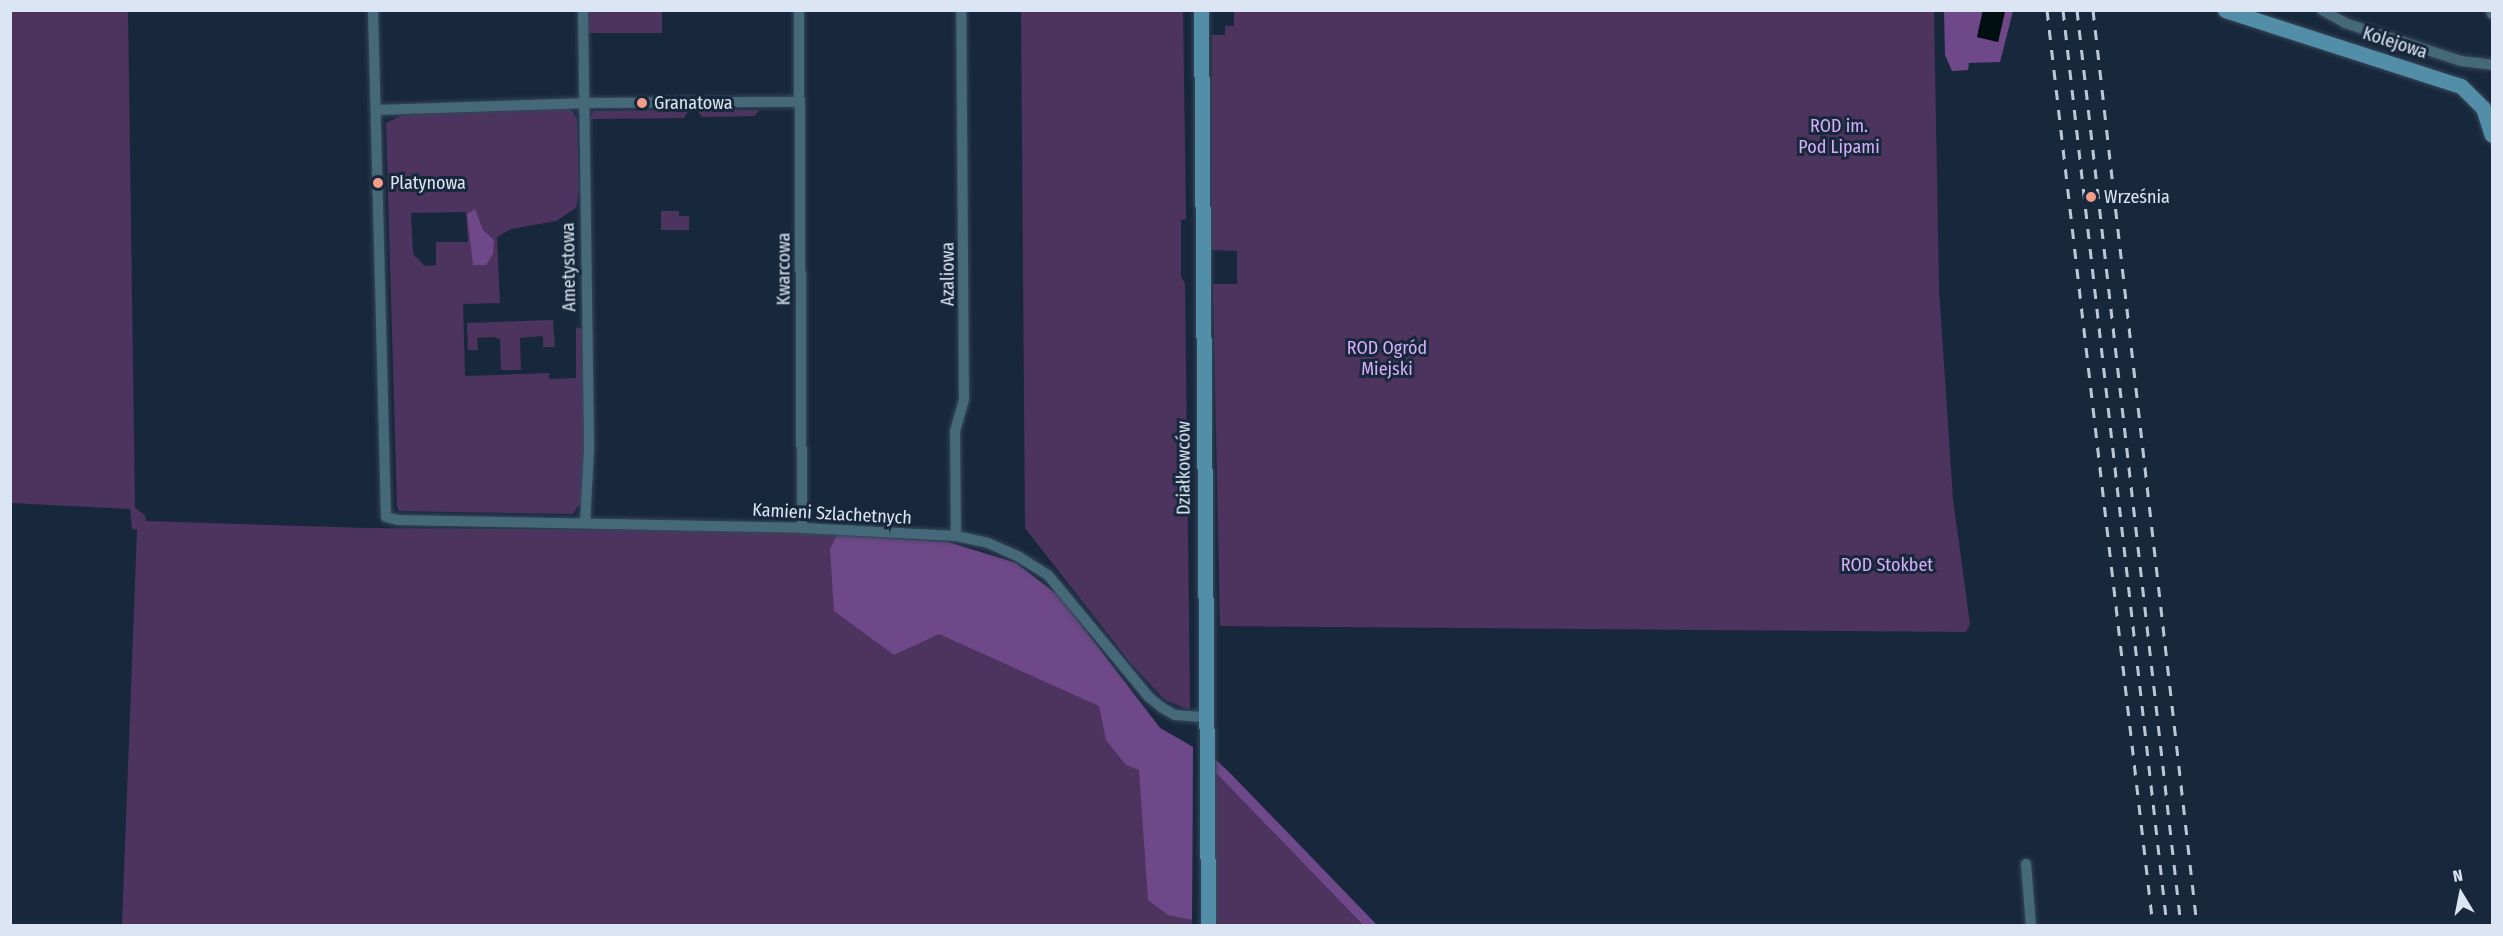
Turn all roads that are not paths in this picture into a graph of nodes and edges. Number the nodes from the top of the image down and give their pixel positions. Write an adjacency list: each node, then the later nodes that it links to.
1 (373, 10): 12 (street)
2 (583, 10): 11 (street, Ametystowa)
3 (799, 10): 10 (street, Kwarcowa)
4 (961, 10): 16 (street, Azaliowa)
5 (1201, 10): 17 (street, Działkowców)
6 (2225, 10): 8 (street, Kolejowa)
7 (2322, 10): 9 (street)
8 (2256, 15): 13 (street, Kolejowa)
9 (2493, 65)
10 (799, 102): 11 (street); 15 (street, Kwarcowa)
11 (583, 103): 12 (street); 14 (street, Ametystowa)
12 (376, 110): 14 (street, Kamieni Szlachetnych)
13 (2493, 135)
14 (585, 523): 15 (street, Kamieni Szlachetnych)
15 (802, 528): 16 (street, Kamieni Szlachetnych)
16 (956, 536): 17 (street, Kamieni Szlachetnych)
17 (1206, 717): 19 (street, Działkowców)
18 (2026, 864): 20 (street)
19 (1208, 926)
20 (2031, 926)

